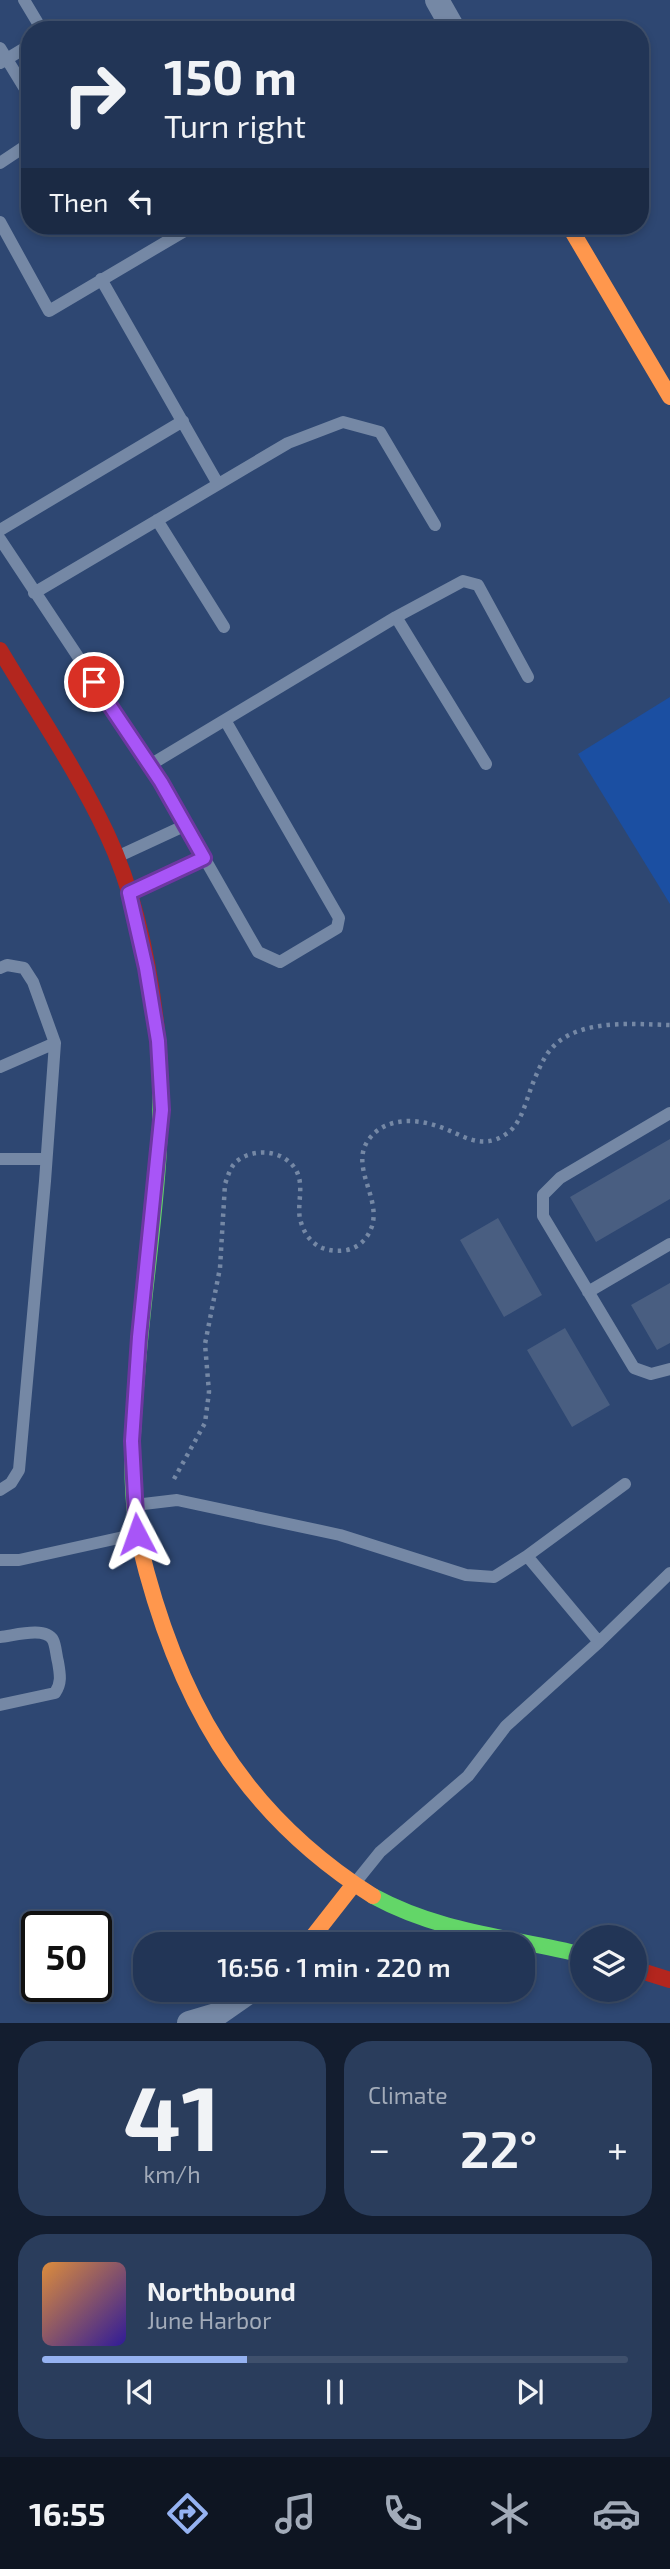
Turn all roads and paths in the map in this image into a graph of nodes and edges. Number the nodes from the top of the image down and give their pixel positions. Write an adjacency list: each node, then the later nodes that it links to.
1 (24, 0): 3 (lane)
2 (437, 0): 4 (street)
3 (36, 21)
4 (449, 21)
5 (21, 50): 6 (lane)
6 (2, 57): 7 (lane)
7 (21, 84)
8 (21, 149): 9 (lane)
9 (0, 163)
10 (0, 222): 13 (lane)
11 (177, 235): 13 (lane)
12 (574, 235): 14 (main road)
13 (101, 279): 15 (lane)
14 (670, 397)
15 (183, 421): 16 (lane); 19 (lane)
16 (218, 484): 17 (lane); 18 (lane)
17 (157, 520): 21 (lane); 23 (lane)
18 (435, 525)
19 (0, 530)
20 (0, 539): 21 (lane)
21 (34, 593): 28 (lane)
22 (396, 617): 25 (lane); 26 (lane); 27 (lane)
23 (224, 627)
24 (0, 650): 30 (main road)
25 (528, 677)
26 (225, 720): 28 (lane); 31 (lane)
27 (486, 764)
28 (150, 765): 29 (lane)
29 (186, 825): 30 (lane); 31 (lane)
30 (116, 857): 32 (main road)
31 (204, 858): 32 (lane)
32 (129, 893): 46 (main road)
33 (0, 968): 35 (lane)
34 (670, 1026): 45 (path)
35 (55, 1043): 36 (lane); 39 (lane)
36 (0, 1068)
37 (670, 1113): 41 (lane)
38 (0, 1159): 39 (lane)
39 (46, 1159): 44 (lane)
40 (670, 1244): 41 (lane)
41 (589, 1292): 42 (lane)
42 (670, 1369)
43 (625, 1484): 48 (lane)
44 (0, 1490)
45 (177, 1500): 46 (lane); 48 (lane)
46 (135, 1505): 47 (main road)
47 (137, 1534): 49 (lane); 54 (main road)
48 (527, 1556): 52 (lane)
49 (0, 1560)
50 (670, 1573): 52 (lane)
51 (0, 1637): 53 (lane)
52 (598, 1642): 54 (lane)
53 (0, 1704)
54 (354, 1884): 55 (main road); 56 (main road)
55 (316, 1932)
56 (570, 1952)
57 (647, 1973): 58 (main road)
58 (670, 1980)
59 (235, 2002): 60 (street)
60 (189, 2023)

